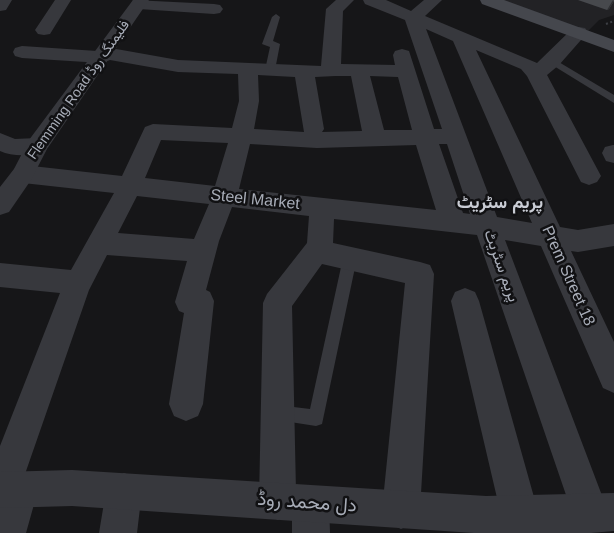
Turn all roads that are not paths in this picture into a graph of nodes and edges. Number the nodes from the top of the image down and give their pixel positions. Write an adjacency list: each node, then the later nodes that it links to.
1 (4, 0): 8 (street)
2 (63, 0): 12 (street)
3 (346, 0): 20 (street)
4 (371, 0): 11 (street)
5 (434, 0): 11 (street)
6 (488, 0): 13 (main road)
7 (140, 2): 9 (street); 17 (street, Flemming Road فلیمنگ روڈ)
8 (0, 6)
9 (214, 9)
10 (276, 17): 19 (lane)
11 (413, 18): 14 (street); 26 (street, پریم سٹریٹ)
12 (44, 30)
13 (579, 32): 15 (main road); 18 (street)
14 (461, 37): 18 (street); 39 (street, Prem Street 18)
15 (614, 46)
16 (22, 52): 17 (street)
17 (104, 55): 19 (street); 30 (street, Flemming Road فلیمنگ روڈ)
18 (544, 68): 23 (lane); 32 (street)
19 (259, 69): 22 (street); 25 (street)
20 (329, 70): 21 (street); 22 (street)
21 (359, 70): 27 (street); 28 (street)
22 (304, 71): 24 (street)
23 (614, 100)
24 (313, 129)
25 (242, 136): 28 (street); 33 (street); 34 (street)
26 (455, 136): 27 (street); 38 (street, پریم سٹریٹ)
27 (426, 137): 28 (street); 37 (street)
28 (375, 138)
29 (0, 141): 30 (street)
30 (37, 146): 31 (street, Flemming Road فلیمنگ روڈ)
31 (23, 174): 33 (street, Steel Market); 35 (street, Flemming Road فلیمنگ روڈ)
32 (589, 176)
33 (130, 186): 34 (street, Steel Market); 41 (street)
34 (224, 197): 36 (street, Steel Market); 42 (street)
35 (2, 199)
36 (322, 207): 37 (street, Steel Market); 43 (street)
37 (453, 222): 38 (street, Steel Market)
38 (487, 226): 39 (street, Steel Market); 55 (street, پریم سٹریٹ)
39 (550, 235): 40 (street, Steel Market); 48 (street, Prem Street 18)
40 (614, 235)
41 (99, 243): 42 (street); 46 (street)
42 (203, 251): 49 (street)
43 (316, 251): 44 (street); 50 (street)
44 (350, 258): 50 (lane); 53 (street)
45 (0, 275): 46 (street)
46 (78, 283): 51 (street)
47 (466, 301): 56 (street)
48 (614, 377)
49 (186, 404)
50 (277, 413): 54 (street)
51 (7, 490): 52 (street, دل محمد روڈ); 57 (street)
52 (124, 491): 54 (street, دل محمد روڈ); 58 (street)
53 (401, 510): 54 (street, دل محمد روڈ); 56 (street, دل محمد روڈ)
54 (300, 513)
55 (602, 513): 56 (street, دل محمد روڈ)
56 (520, 515)
57 (7, 533)
58 (118, 533)

